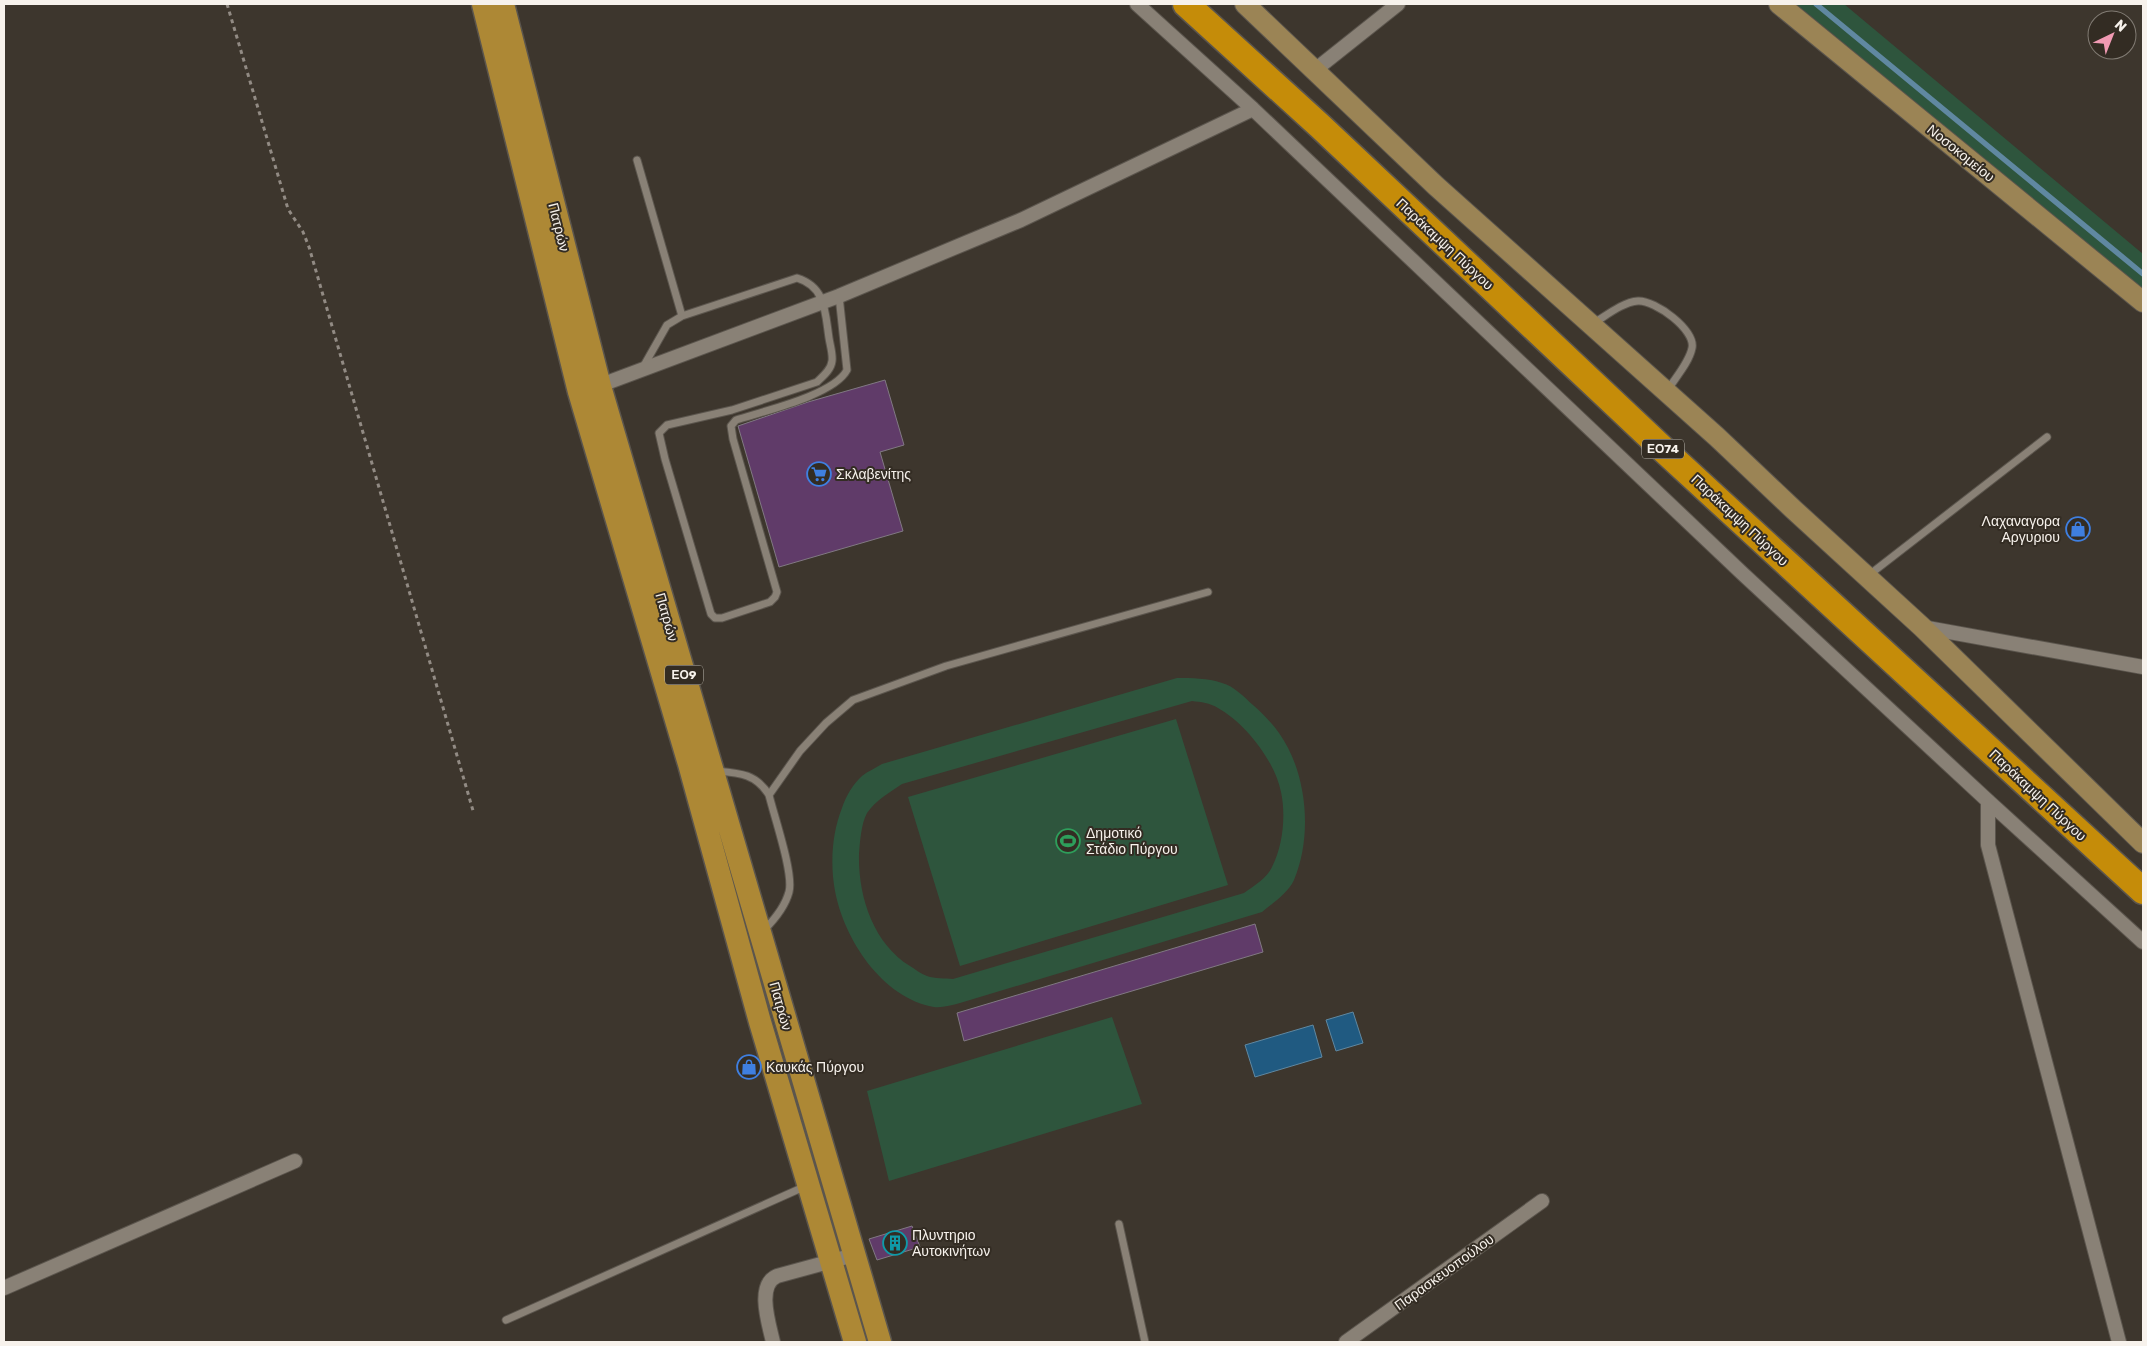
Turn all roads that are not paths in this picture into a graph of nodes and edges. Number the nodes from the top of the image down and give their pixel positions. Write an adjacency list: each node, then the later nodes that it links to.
1 (483, 4): 17 (main road, Πατρών / ΕΟ9)
2 (503, 4): 17 (main road, Πατρών / ΕΟ9)
3 (1137, 4): 9 (street)
4 (1186, 4): 29 (highway, Παράκαμψη Πύργου / ΕΟ74)
5 (1244, 4): 8 (street)
6 (1398, 4): 8 (street)
7 (1779, 4): 13 (street, Νοσοκομείου)
8 (1315, 70): 15 (street)
9 (1253, 109): 11 (street); 27 (street)
10 (636, 160): 14 (lane)
11 (839, 296): 12 (street); 12 (lane)
12 (824, 301): 14 (lane); 16 (street)
13 (2143, 302)
14 (682, 316): 16 (lane)
15 (1592, 325): 18 (street); 18 (lane)
16 (641, 370): 17 (street)
17 (589, 389): 23 (main road, Πατρών / ΕΟ9)
18 (1666, 392): 20 (street)
19 (2046, 437): 20 (lane)
20 (1866, 576): 22 (street)
21 (1208, 592): 26 (lane)
22 (1922, 626): 24 (street); 28 (street)
23 (670, 664): 25 (main road, Πατρών / ΕΟ9); 33 (main road, Πατρών / ΕΟ9)
24 (2143, 667)
25 (712, 770): 26 (lane); 30 (main road, Πατρών / ΕΟ9)
26 (769, 795): 30 (lane)
27 (1988, 801): 31 (street); 45 (street)
28 (2143, 843)
29 (2143, 891)
30 (760, 933): 36 (main road, Πατρών / ΕΟ9)
31 (2143, 942)
32 (295, 1161): 38 (street)
33 (809, 1185): 37 (main road, Πατρών / ΕΟ9); 39 (lane)
34 (1542, 1201): 44 (street, Παρασκευοπούλου)
35 (1119, 1224): 43 (lane)
36 (854, 1255): 37 (street); 40 (main road, Πατρών / ΕΟ9)
37 (831, 1261): 41 (main road, Πατρών / ΕΟ9); 42 (street)
38 (4, 1288)
39 (506, 1320)
40 (878, 1336): 41 (street)
41 (851, 1341)
42 (774, 1342)
43 (1145, 1342)
44 (1346, 1342)
45 (2119, 1342)

